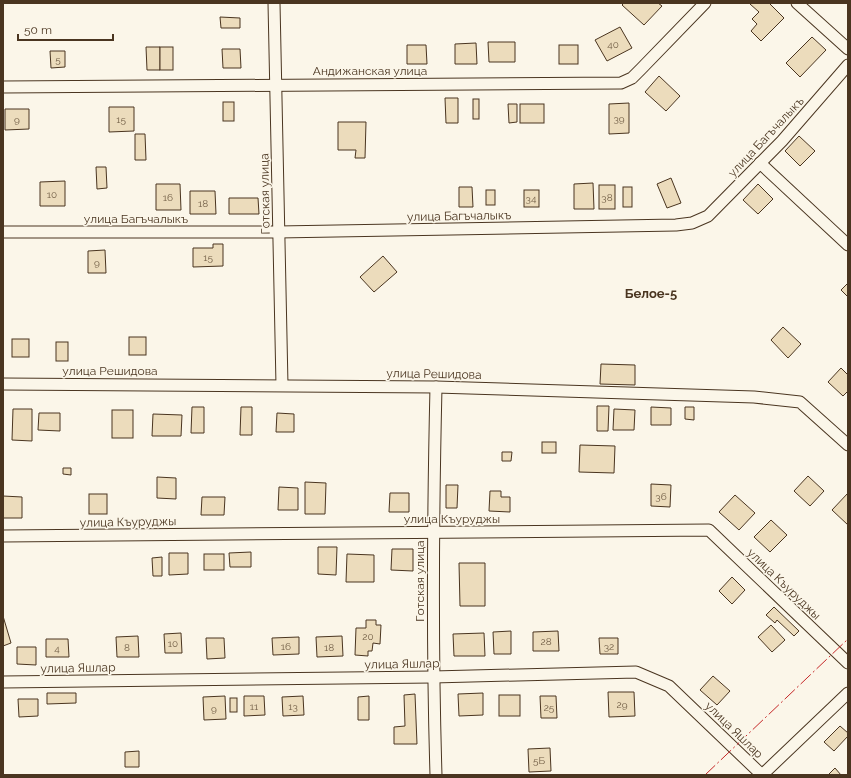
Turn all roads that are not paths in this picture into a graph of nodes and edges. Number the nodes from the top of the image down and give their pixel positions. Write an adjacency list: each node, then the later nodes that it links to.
1 (274, 3): 6 (street, Готская улица)
2 (705, 3): 6 (street, Андижанская улица)
3 (797, 3): 4 (street)
4 (848, 49)
5 (848, 65): 8 (street, улица Багъчалыкъ)
6 (276, 84): 7 (street, Андижанская улица); 10 (street, Готская улица)
7 (3, 87)
8 (760, 163): 10 (street, улица Багъчалыкъ); 11 (street)
9 (3, 232): 10 (street, улица Багъчалыкъ)
10 (278, 232): 13 (street, Готская улица)
11 (848, 245)
12 (3, 384): 13 (street, улица Решидова)
13 (282, 385): 14 (street, улица Решидова)
14 (436, 387): 15 (street, улица Решидова); 16 (street, Готская улица)
15 (848, 445)
16 (432, 532): 17 (street, улица Къуруджы); 18 (street, улица Къуруджы); 19 (street, Готская улица)
17 (3, 536)
18 (848, 663)
19 (433, 677): 20 (street, улица Яшлар); 22 (street, Готская улица); 23 (street, улица Яшлар)
20 (3, 682)
21 (848, 693): 23 (street)
22 (436, 775)
23 (762, 775)

